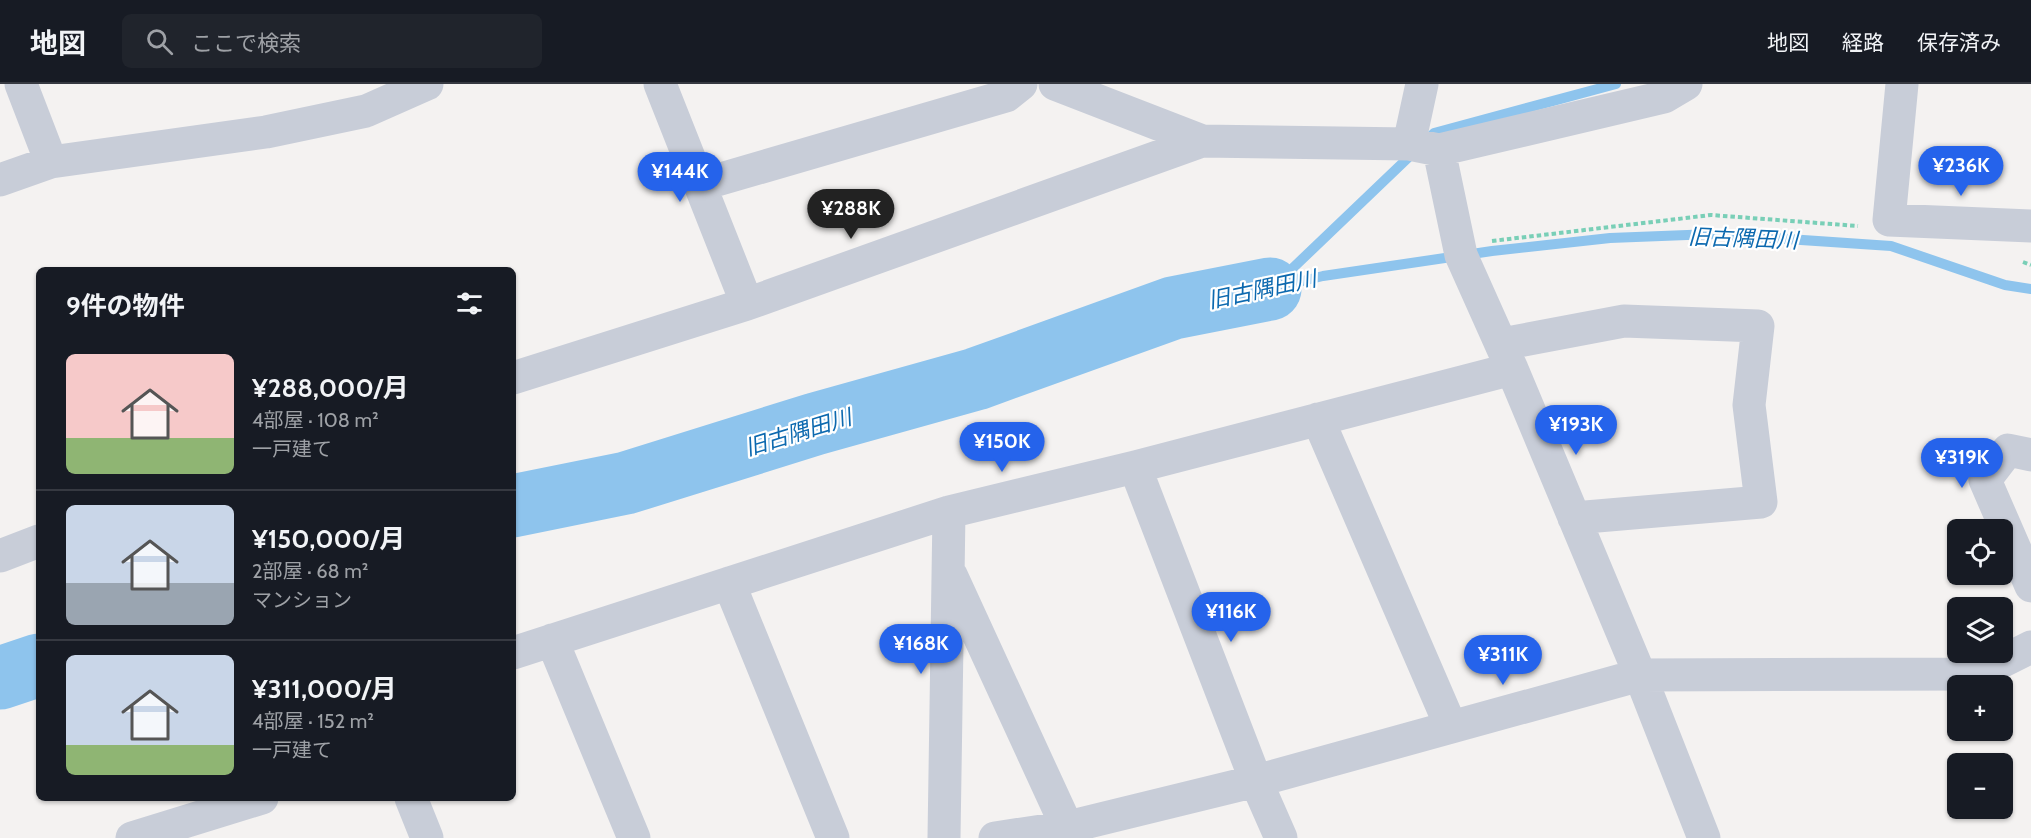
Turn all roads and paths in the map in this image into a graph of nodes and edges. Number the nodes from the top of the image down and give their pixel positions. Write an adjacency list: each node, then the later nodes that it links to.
1 (21, 84): 11 (street)
2 (427, 84): 11 (street)
3 (660, 84): 13 (street)
4 (1021, 84): 13 (street)
5 (1055, 84): 9 (street)
6 (1422, 84): 10 (street)
7 (1686, 84): 10 (street)
8 (1902, 84): 14 (street)
9 (1202, 141): 10 (street); 17 (street)
10 (1424, 147): 16 (street)
11 (51, 162): 12 (street)
12 (0, 180)
13 (700, 185): 17 (street)
14 (1889, 220): 15 (street); 16 (path)
15 (2031, 226)
16 (1459, 245): 18 (street)
17 (747, 304): 19 (street)
18 (1507, 357): 20 (street); 24 (street); 24 (street)
19 (516, 377)
20 (1318, 419): 22 (street); 34 (street)
21 (2031, 455): 29 (street)
22 (1135, 467): 23 (street); 35 (street)
23 (949, 512): 27 (street); 28 (street)
24 (1574, 518): 33 (street)
25 (36, 542): 26 (street)
26 (0, 556)
27 (948, 568): 38 (street); 44 (street)
28 (729, 583): 30 (street); 43 (street)
29 (2031, 586)
30 (552, 640): 32 (street); 42 (street)
31 (2031, 647): 33 (street)
32 (516, 651)
33 (1640, 675): 34 (street); 39 (street)
34 (1451, 727): 35 (street)
35 (1256, 781): 38 (street); 46 (street)
36 (252, 801): 41 (street)
37 (412, 801): 40 (street)
38 (1070, 833): 45 (street)
39 (1698, 836)
40 (424, 837)
41 (132, 838)
42 (634, 838)
43 (833, 838)
44 (944, 838)
45 (995, 838)
46 (1281, 838)

